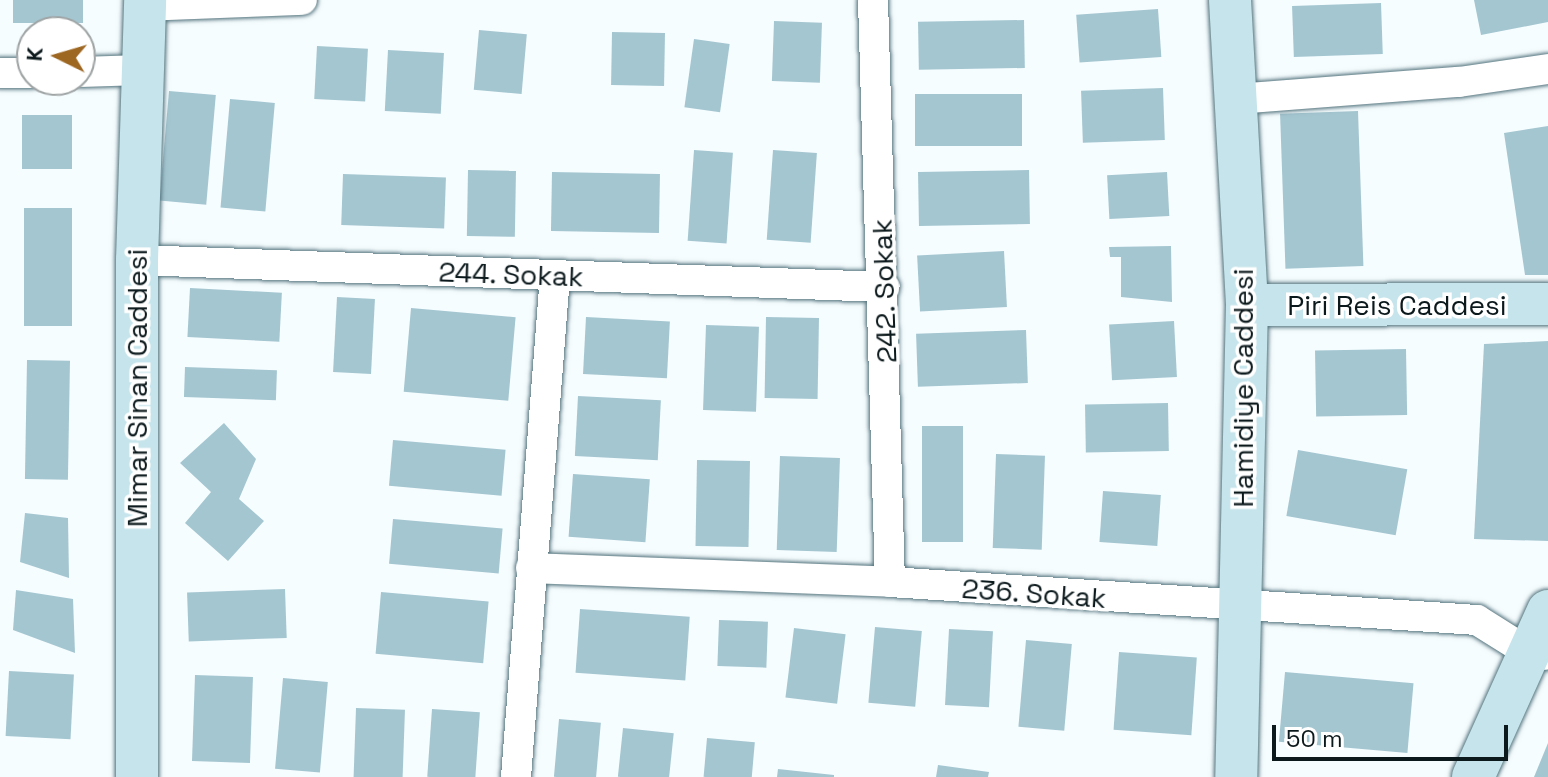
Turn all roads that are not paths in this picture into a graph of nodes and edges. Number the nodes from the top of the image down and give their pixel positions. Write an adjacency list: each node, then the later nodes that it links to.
1 (302, 0): 4 (street)
2 (873, 0): 11 (street, 242. Sokak)
3 (1230, 0): 8 (street, Hamidiye Caddesi)
4 (145, 3): 6 (street, Mimar Sinan Caddesi)
5 (1548, 69): 8 (street)
6 (142, 70): 7 (street); 9 (street, Mimar Sinan Caddesi)
7 (96, 71)
8 (1236, 99): 13 (street, Hamidiye Caddesi)
9 (137, 260): 10 (street, 244. Sokak); 19 (street, Mimar Sinan Caddesi)
10 (555, 276): 11 (street, 244. Sokak); 14 (street)
11 (885, 287): 15 (street, 242. Sokak)
12 (1548, 304): 13 (street, Piri Reis Caddesi)
13 (1247, 305): 16 (street, Hamidiye Caddesi)
14 (531, 568): 15 (street, 236. Sokak); 20 (street)
15 (890, 582): 16 (street, 236. Sokak)
16 (1240, 608): 18 (street, 236. Sokak); 21 (street, Hamidiye Caddesi)
17 (1548, 611): 18 (street)
18 (1538, 654): 22 (street)
19 (137, 777)
20 (516, 777)
21 (1236, 777)
22 (1473, 777)

